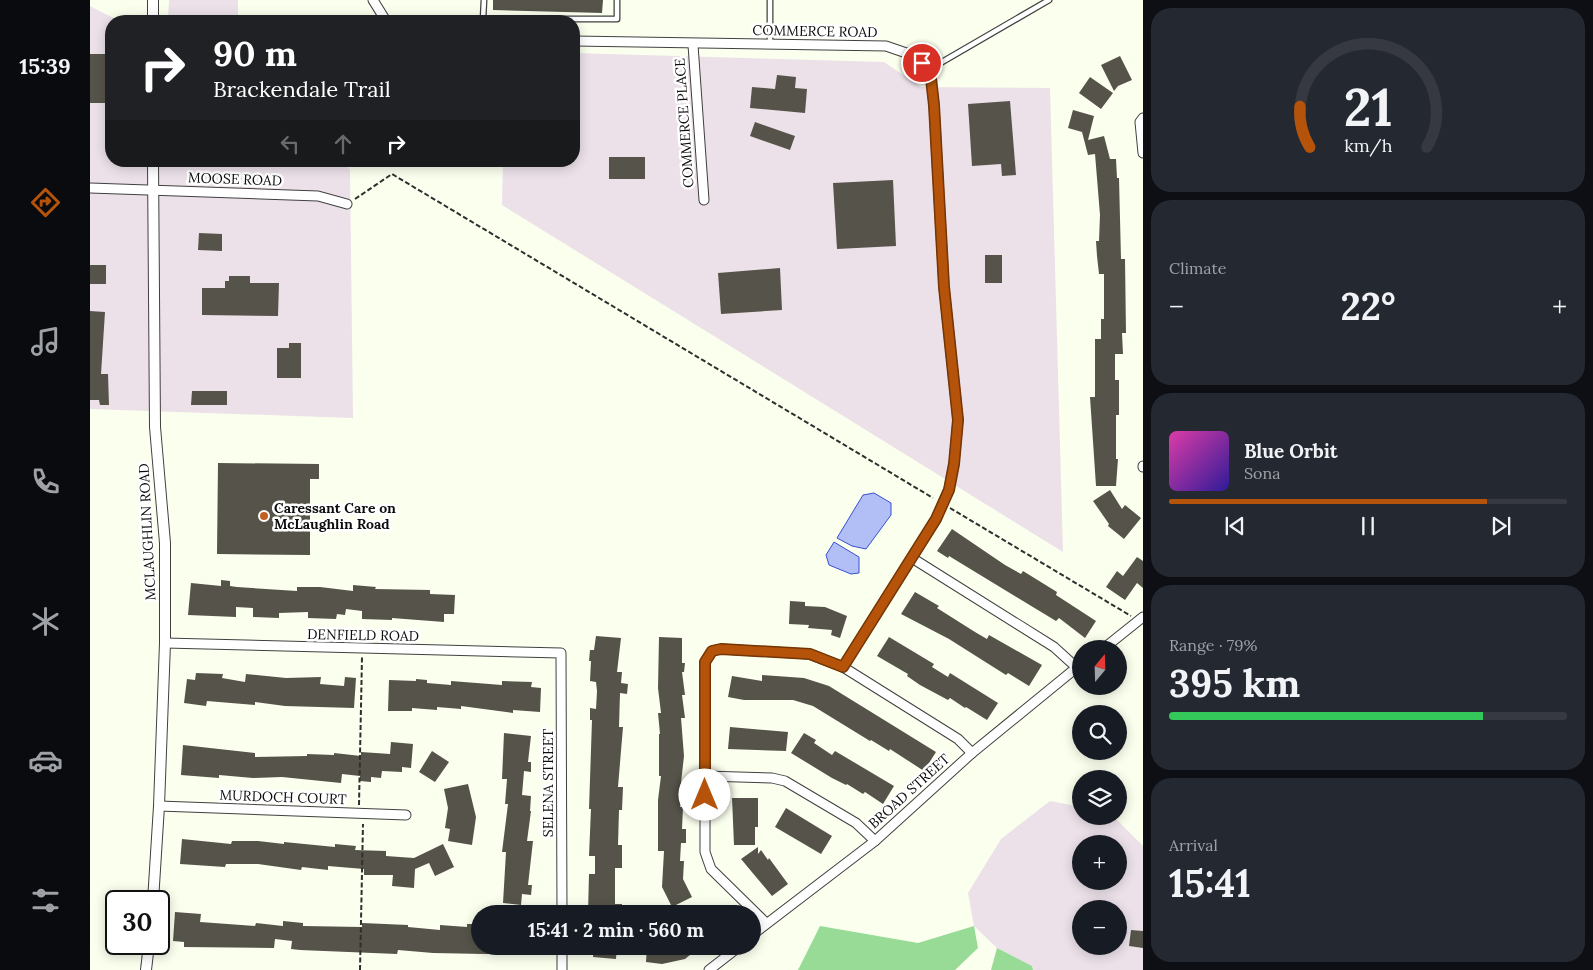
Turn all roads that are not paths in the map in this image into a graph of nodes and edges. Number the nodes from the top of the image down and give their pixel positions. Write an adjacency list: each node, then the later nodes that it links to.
1 (153, 0): 7 (street)
2 (372, 0): 8 (street)
3 (484, 0): 9 (lane)
4 (617, 0): 10 (lane)
5 (770, 0): 13 (lane)
6 (1048, 0): 14 (lane)
7 (153, 15)
8 (382, 15)
9 (483, 15)
10 (580, 19)
11 (580, 41): 12 (street, COMMERCE ROAD)
12 (693, 44): 13 (street, COMMERCE ROAD); 20 (street, COMMERCE PLACE)
13 (770, 44): 14 (street, COMMERCE ROAD)
14 (930, 70): 22 (street)
15 (1143, 118): 16 (street)
16 (1143, 153)
17 (153, 167): 19 (street, MCLAUGHLIN ROAD)
18 (90, 188): 19 (street, MOOSE ROAD)
19 (153, 189): 21 (street, MOOSE ROAD); 25 (street, MCLAUGHLIN ROAD)
20 (704, 200)
21 (347, 204)
22 (912, 558): 27 (street); 28 (street)
23 (1141, 619): 24 (street)
24 (1114, 640)
25 (166, 643): 26 (street, DENFIELD ROAD); 32 (street, MCLAUGHLIN ROAD)
26 (561, 653): 36 (street, SELENA STREET)
27 (1072, 660)
28 (843, 667): 30 (street); 31 (street)
29 (1072, 671): 30 (street, BROAD STREET)
30 (972, 753): 34 (street, BROAD STREET)
31 (705, 776): 34 (street); 37 (street)
32 (159, 806): 33 (street, MURDOCH COURT); 35 (street, MCLAUGHLIN ROAD)
33 (406, 815)
34 (875, 841): 37 (street, BROAD STREET)
35 (154, 890)
36 (562, 905)
37 (766, 923): 38 (street, BROAD STREET)
38 (761, 927)
39 (148, 955): 42 (street)
40 (562, 955): 43 (street)
41 (728, 955): 44 (street)
42 (146, 970)
43 (562, 970)
44 (709, 970)

